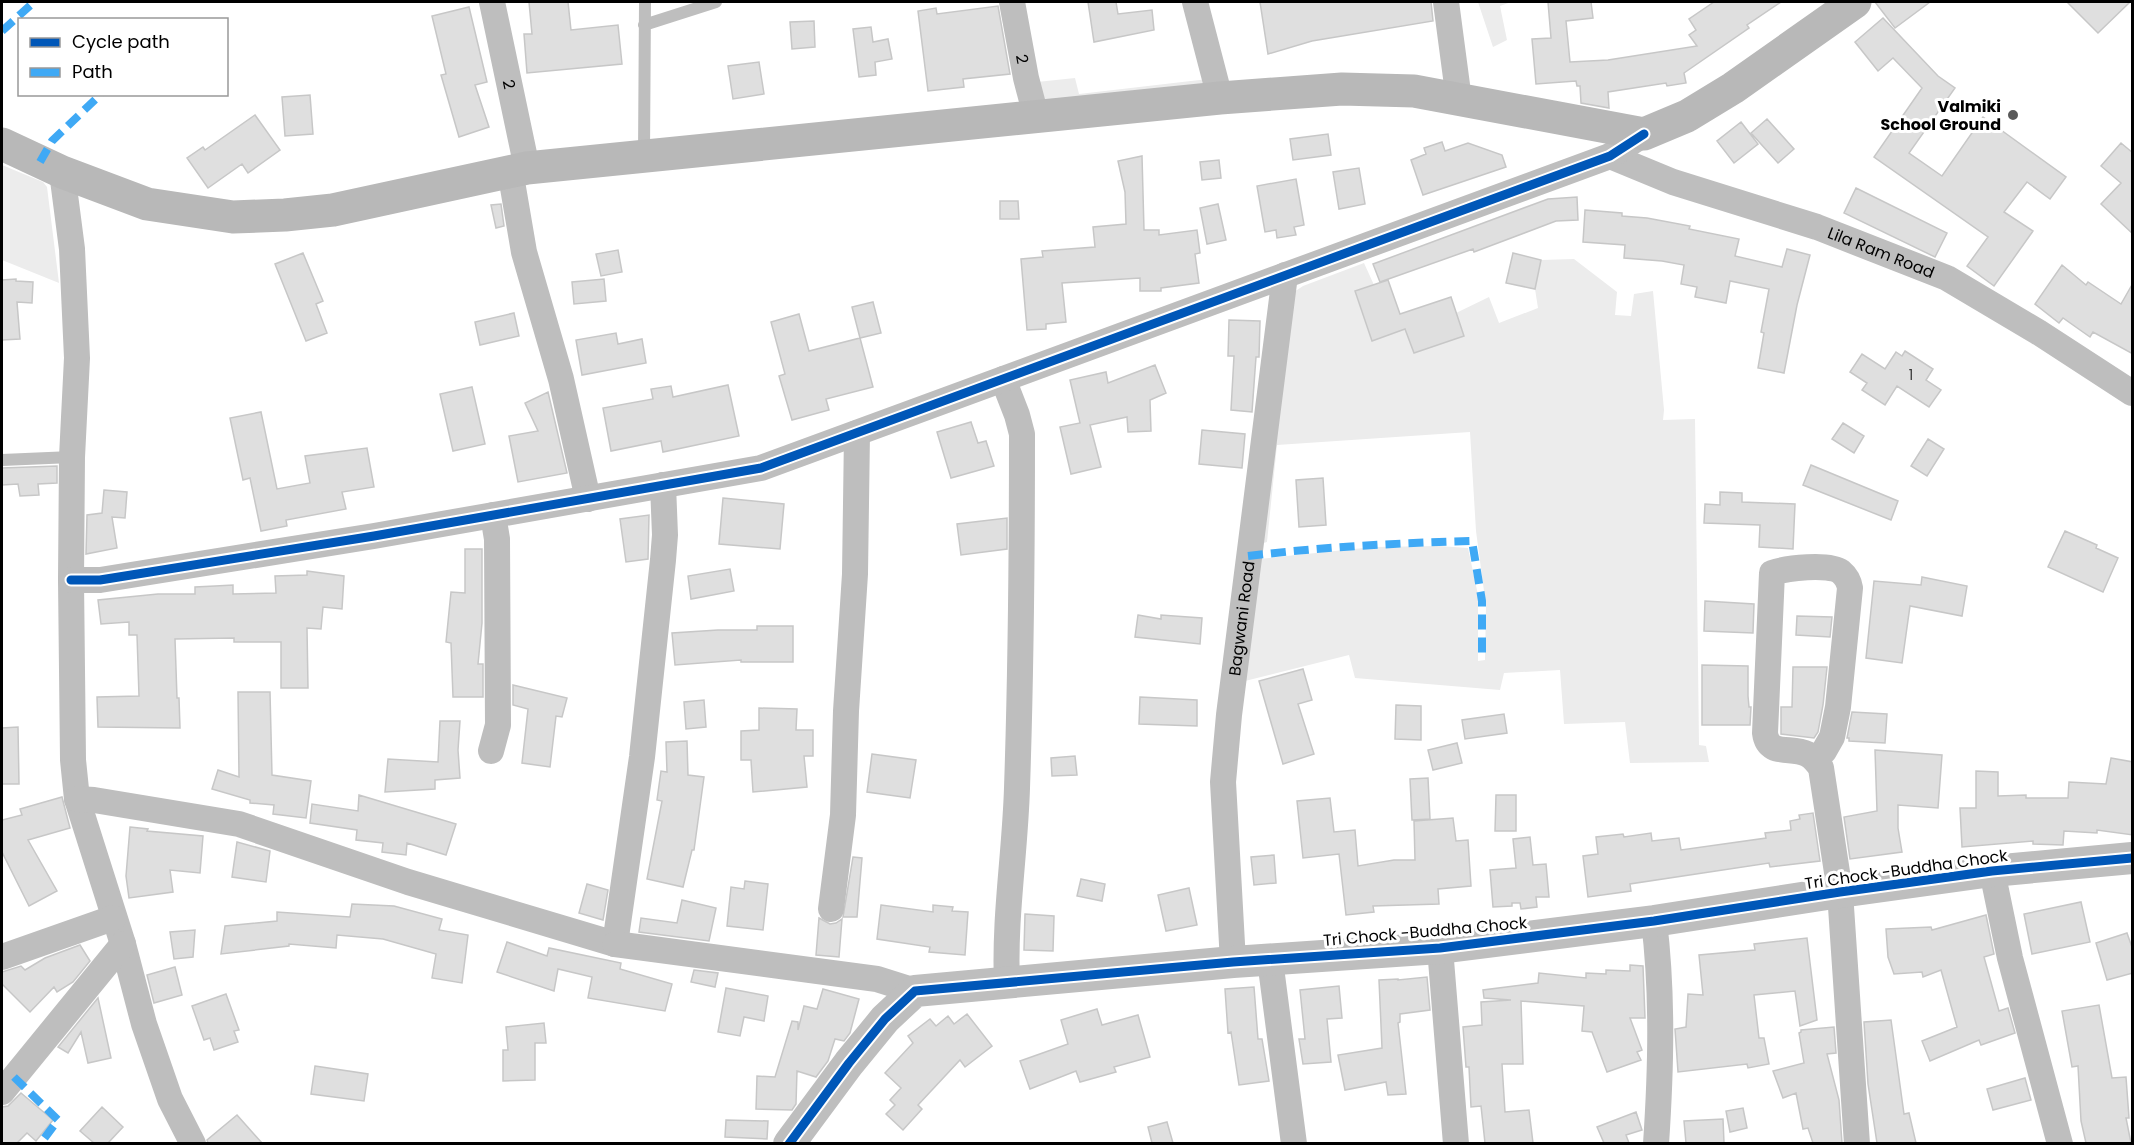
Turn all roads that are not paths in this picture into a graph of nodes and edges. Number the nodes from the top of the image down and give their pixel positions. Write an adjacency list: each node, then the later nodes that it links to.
1 (492, 2): 16 (street, 2)
2 (645, 2): 8 (lane)
3 (716, 2): 8 (lane)
4 (1012, 2): 11 (street, 2)
5 (1196, 2): 9 (street)
6 (1446, 2): 10 (street)
7 (1855, 2): 12 (main road)
8 (645, 25): 14 (lane)
9 (1220, 98): 10 (main road); 11 (main road)
10 (1455, 98): 12 (main road)
11 (1036, 116): 14 (main road)
12 (1644, 134): 15 (street)
13 (2, 144): 17 (main road)
14 (644, 155): 16 (main road)
15 (1610, 156): 18 (street); 20 (street, Lila Ram Road)
16 (518, 169): 17 (main road); 25 (street, 2)
17 (62, 172): 22 (street)
18 (1285, 275): 19 (street); 42 (street, Bagwani Road)
19 (1003, 379): 21 (street); 43 (street)
20 (2133, 393)
21 (857, 433): 24 (street); 34 (street)
22 (72, 457): 23 (lane); 27 (street)
23 (2, 460)
24 (663, 485): 25 (street); 38 (street)
25 (588, 499): 26 (street)
26 (493, 515): 27 (street); 28 (street)
27 (71, 580): 30 (street)
28 (491, 751)
29 (1815, 760): 29 (street); 33 (street)
30 (77, 799): 35 (street); 38 (street)
31 (2133, 858): 32 (street, Tri Chock -Buddha Chock)
32 (1992, 871): 33 (street, Tri Chock -Buddha Chock); 52 (street)
33 (1840, 892): 36 (street, Tri Chock -Buddha Chock); 51 (street)
34 (831, 909)
35 (113, 918): 37 (street); 40 (street)
36 (1654, 921): 39 (street, Tri Chock -Buddha Chock); 50 (street)
37 (123, 944): 45 (street); 46 (street)
38 (615, 944): 44 (street)
39 (1440, 948): 41 (street, Tri Chock -Buddha Chock); 49 (street)
40 (2, 957)
41 (1270, 960): 42 (street, Tri Chock -Buddha Chock); 48 (street)
42 (1233, 962): 43 (street, Tri Chock -Buddha Chock)
43 (1007, 984): 44 (street, Tri Chock -Buddha Chock)
44 (915, 991): 47 (street)
45 (2, 1092)
46 (193, 1143)
47 (789, 1143)
48 (1294, 1143)
49 (1456, 1143)
50 (1656, 1143)
51 (1857, 1143)
52 (2060, 1143)

